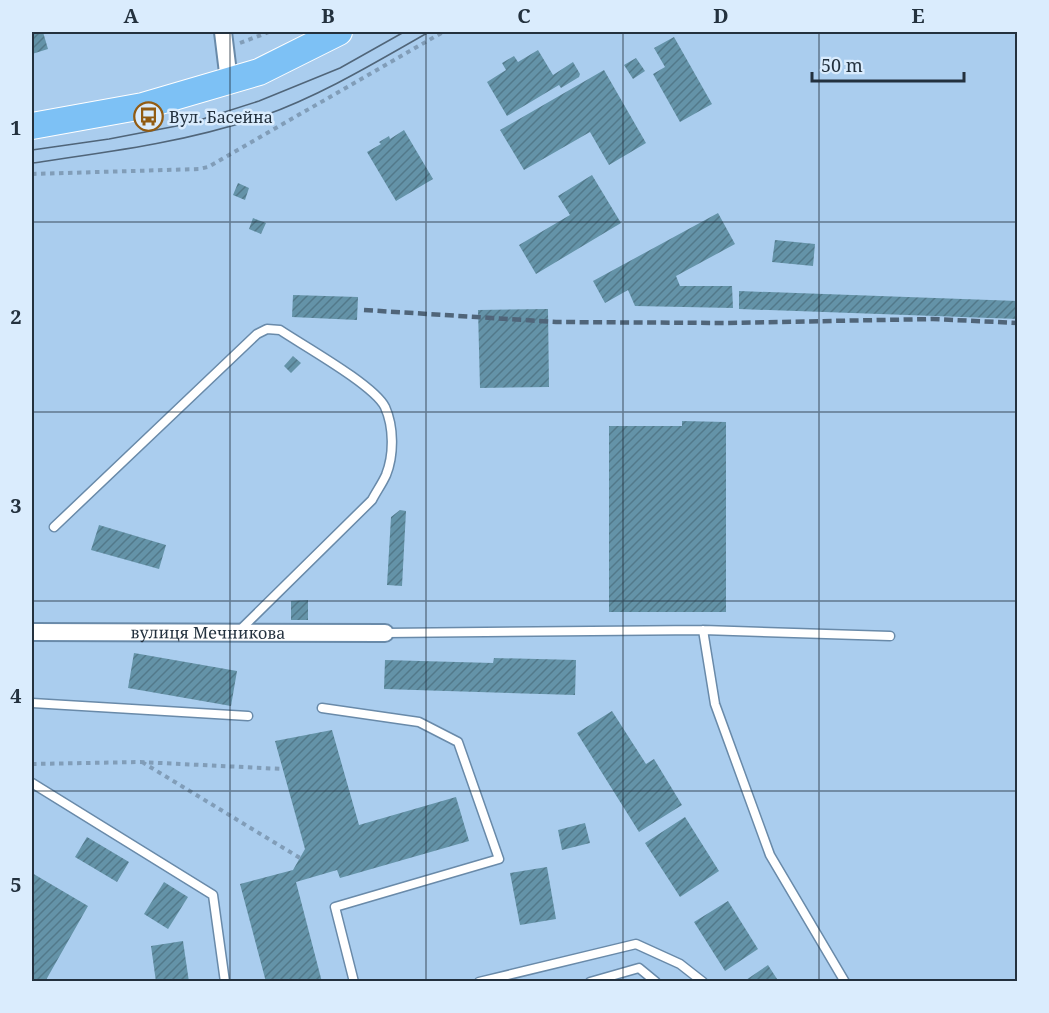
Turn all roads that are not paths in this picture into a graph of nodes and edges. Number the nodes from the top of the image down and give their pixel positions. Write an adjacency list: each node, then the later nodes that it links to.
1 (339, 32): 3 (main road)
2 (224, 40): 3 (street)
3 (229, 81): 4 (main road)
4 (32, 126)
5 (54, 526): 8 (lane)
6 (704, 630): 9 (lane); 10 (lane); 21 (lane)
7 (32, 632): 8 (street, вулиця Мечникова)
8 (238, 632): 9 (street, вулиця Мечникова)
9 (385, 633)
10 (890, 636)
11 (32, 703): 13 (lane)
12 (322, 708): 16 (lane)
13 (248, 716)
14 (32, 783): 15 (lane)
15 (225, 981)
16 (354, 981)
17 (479, 981): 20 (lane)
18 (590, 981): 19 (lane)
19 (656, 981)
20 (703, 981)
21 (844, 981)

